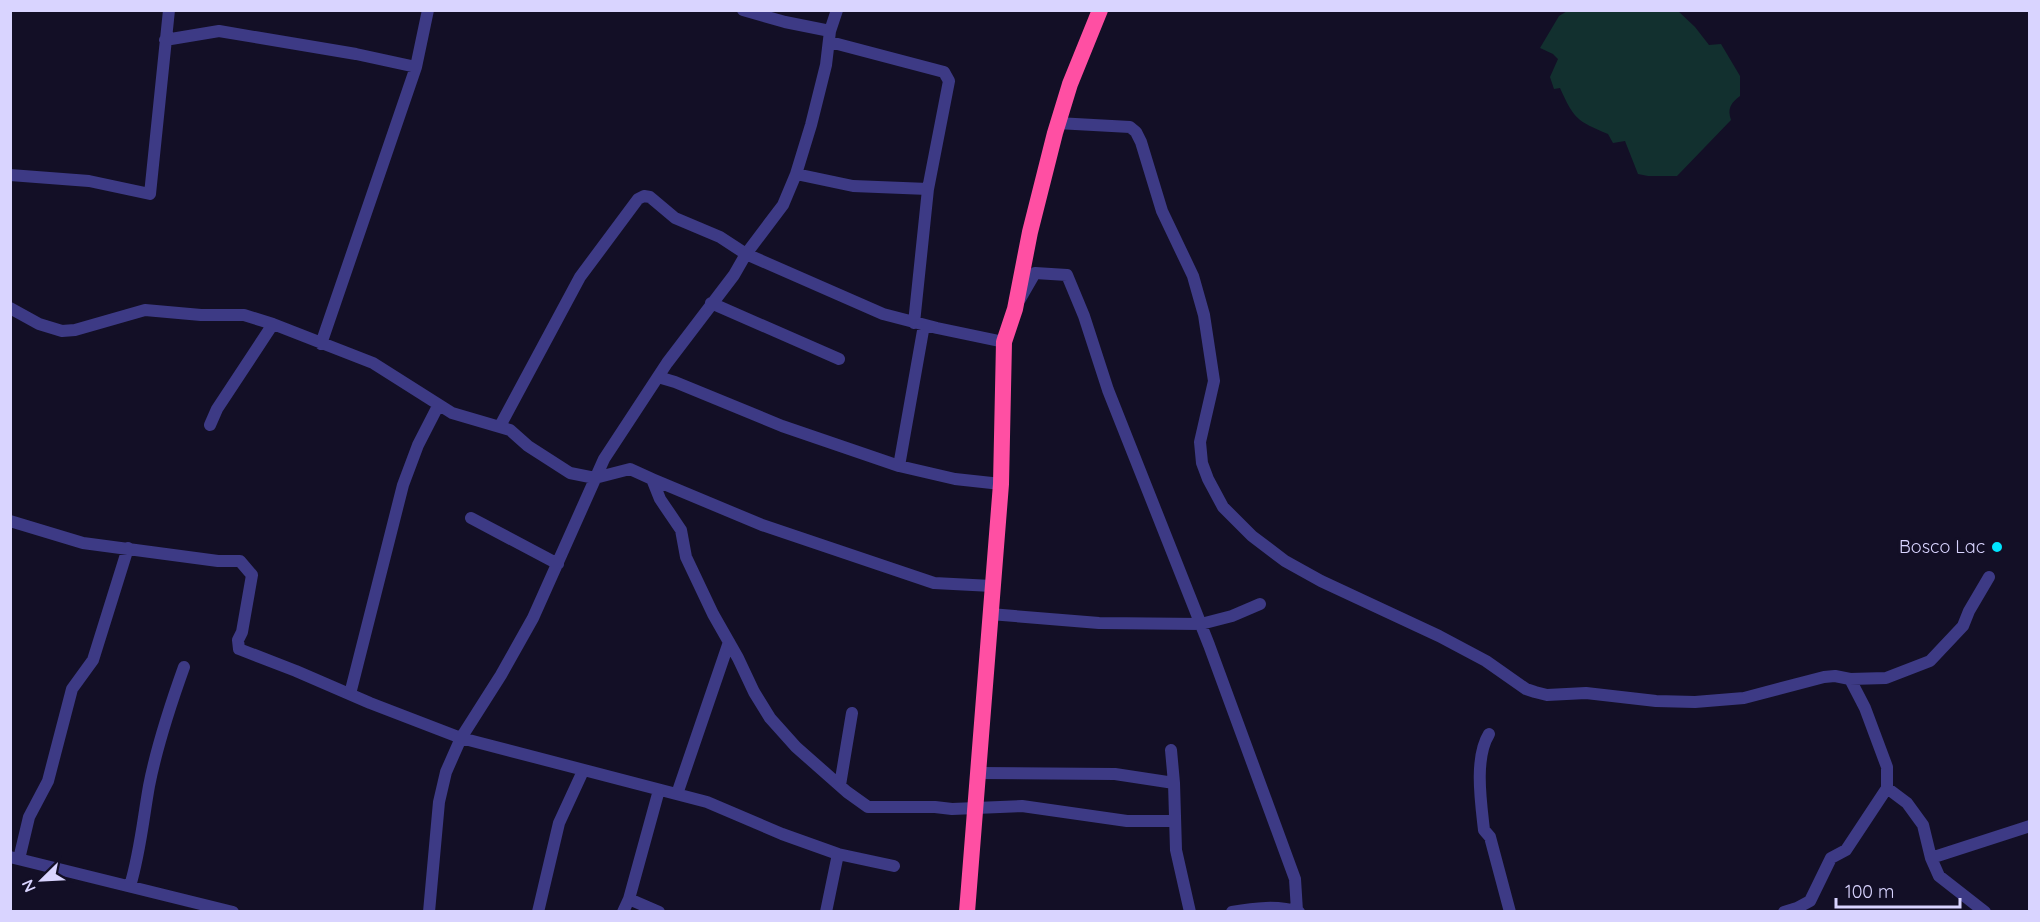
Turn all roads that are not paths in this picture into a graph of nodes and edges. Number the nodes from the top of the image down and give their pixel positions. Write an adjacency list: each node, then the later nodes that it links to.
1 (169, 10): 7 (street)
2 (428, 10): 8 (street)
3 (743, 10): 6 (street)
4 (837, 10): 6 (street)
5 (1100, 10): 9 (highway)
6 (830, 37): 10 (street); 12 (street)
7 (165, 40): 8 (street); 11 (street)
8 (416, 67): 20 (street)
9 (1058, 123): 16 (highway); 41 (street)
10 (796, 174): 12 (street); 13 (street)
11 (10, 175)
12 (928, 189): 18 (street)
13 (746, 254): 14 (street); 18 (street); 25 (street)
14 (711, 303): 21 (street); 22 (street)
15 (10, 308): 17 (street)
16 (1015, 309): 19 (highway); 38 (street)
17 (273, 324): 20 (street); 24 (street)
18 (919, 324): 19 (street); 26 (street)
19 (1004, 342): 29 (highway)
20 (321, 344): 23 (street)
21 (839, 358)
22 (658, 377): 26 (street); 27 (street)
23 (438, 406): 25 (street); 42 (street)
24 (210, 425)
25 (500, 426): 27 (street)
26 (899, 466): 29 (street)
27 (595, 478): 28 (street); 33 (street)
28 (652, 479): 35 (street); 39 (street)
29 (1001, 484): 35 (highway)
30 (471, 518): 33 (street)
31 (10, 521): 32 (street)
32 (128, 548): 42 (street); 58 (street)
33 (558, 564): 45 (street)
34 (1989, 577): 41 (street)
35 (992, 586): 37 (highway)
36 (1260, 604): 38 (street)
37 (990, 614): 38 (street); 48 (highway)
38 (1201, 624): 63 (street)
39 (729, 642): 50 (street); 53 (street)
40 (184, 666): 61 (street)
41 (1850, 679): 51 (street)
42 (350, 694): 45 (street)
43 (852, 713): 50 (street)
44 (1489, 734): 73 (street)
45 (461, 738): 47 (street); 65 (street)
46 (1171, 750): 49 (street)
47 (583, 771): 52 (street); 66 (street)
48 (977, 772): 49 (street); 54 (highway)
49 (1174, 783): 55 (street)
50 (840, 785): 54 (street)
51 (1887, 788): 59 (street); 74 (street)
52 (659, 790): 53 (street); 62 (street)
53 (677, 794): 57 (street)
54 (975, 808): 55 (street); 70 (highway)
55 (1175, 821): 71 (street)
56 (2030, 826): 59 (street)
57 (838, 855): 60 (street); 69 (street)
58 (15, 858): 61 (street)
59 (1931, 858): 75 (street)
60 (894, 866)
61 (130, 886): 64 (street)
62 (629, 899): 67 (street); 68 (street)
63 (1298, 911): 72 (street)
64 (233, 912)
65 (429, 912)
66 (538, 912)
67 (623, 912)
68 (659, 912)
69 (826, 912)
70 (966, 912)
71 (1190, 912)
72 (1232, 912)
73 (1510, 912)
74 (1784, 912)
75 (1985, 912)

